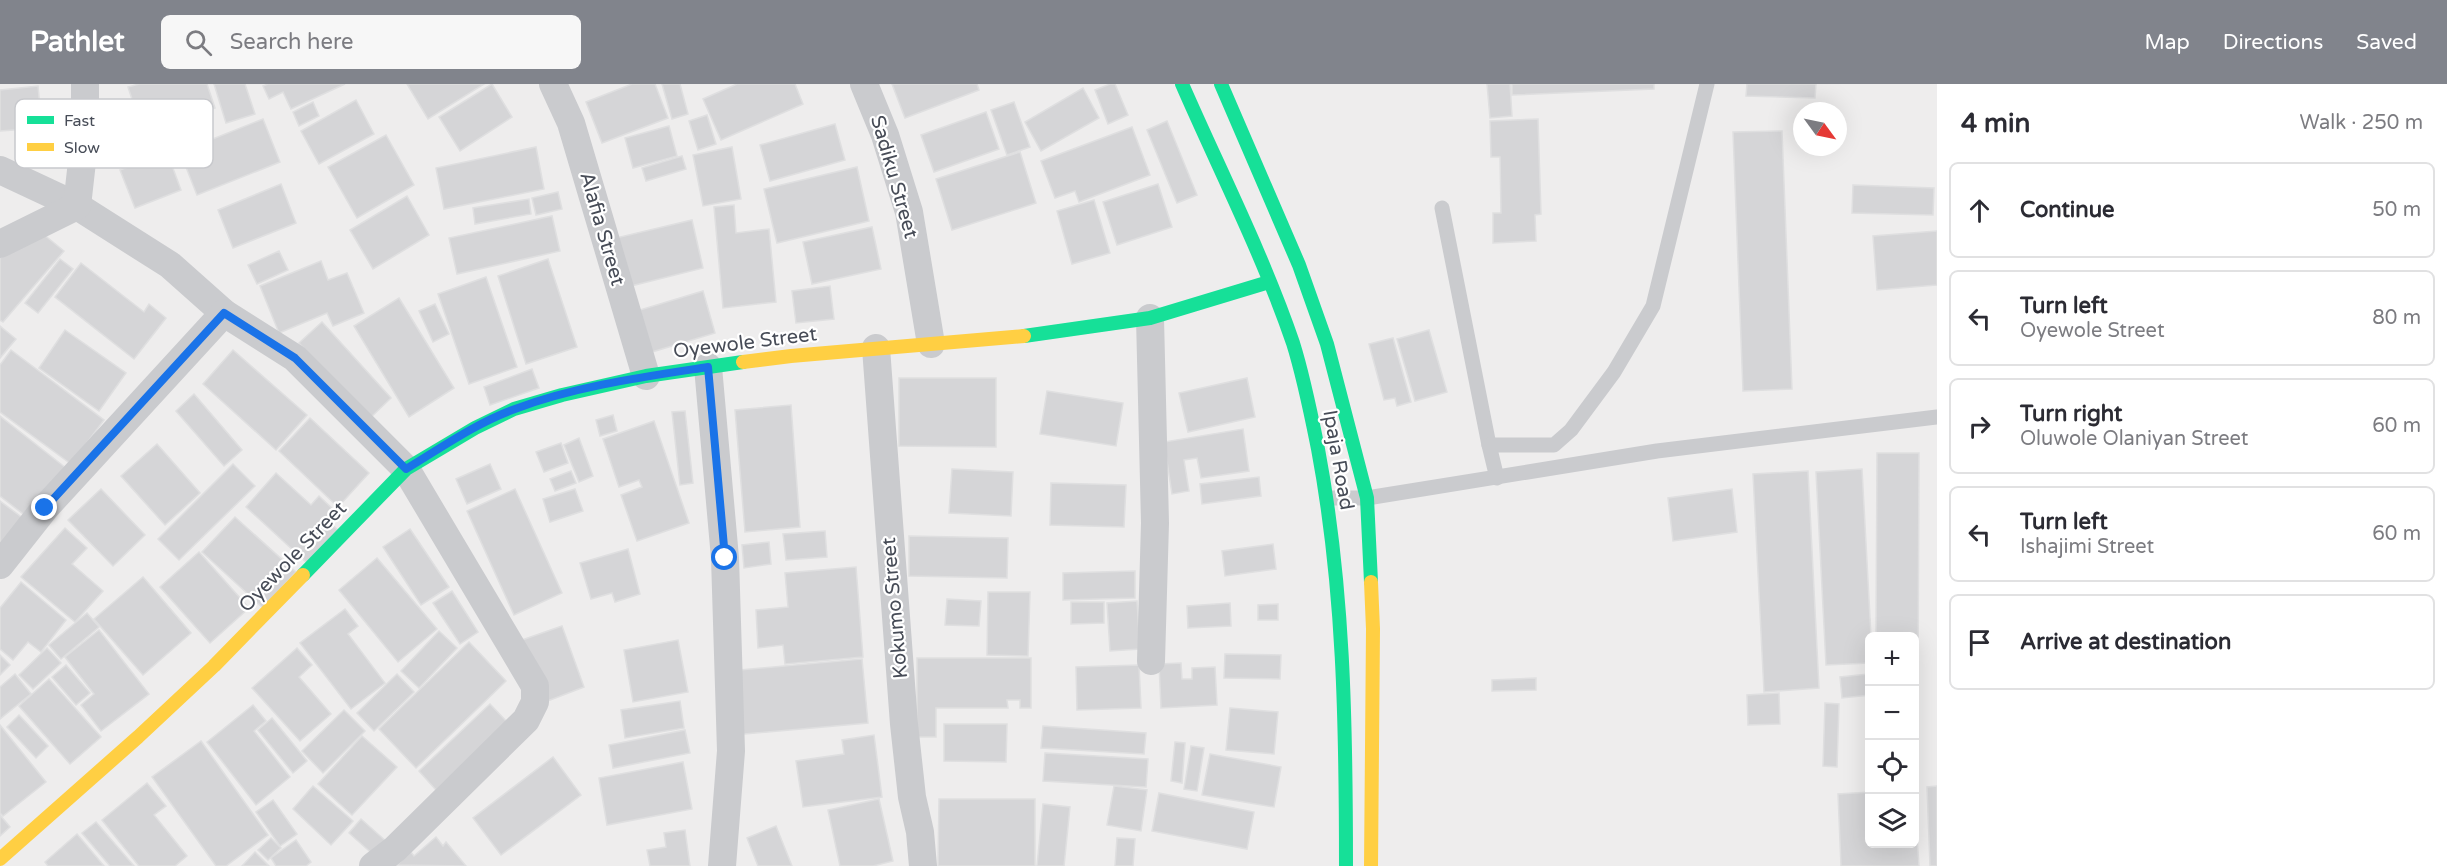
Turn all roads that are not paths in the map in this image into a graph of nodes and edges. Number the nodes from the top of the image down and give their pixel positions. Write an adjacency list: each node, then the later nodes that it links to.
1 (86, 84): 7 (street)
2 (553, 84): 19 (street, Alafia Street)
3 (864, 84): 16 (street, Sadiku Street)
4 (1182, 84): 13 (main road, Ipaja Road)
5 (1221, 84): 25 (main road, Ipaja Road)
6 (1707, 84): 21 (lane)
7 (86, 99)
8 (81, 168): 10 (street)
9 (0, 170): 10 (street)
10 (77, 206): 12 (street); 14 (street)
11 (1442, 208): 21 (lane)
12 (0, 244)
13 (1269, 282): 15 (main road, Oyewole Street); 24 (main road, Ipaja Road)
14 (224, 313): 22 (street); 26 (street)
15 (1150, 318): 16 (main road, Oyewole Street); 27 (street)
16 (931, 344): 17 (main road, Oyewole Street)
17 (876, 348): 18 (main road, Oyewole Street); 31 (street, Kokumo Street)
18 (708, 367): 19 (main road, Oyewole Street); 30 (street)
19 (646, 376): 22 (main road, Oyewole Street)
20 (1937, 417): 23 (lane)
21 (1489, 445): 23 (lane)
22 (406, 469): 28 (main road, Oyewole Street); 29 (street)
23 (1497, 478): 25 (lane)
24 (1327, 498): 25 (lane); 32 (main road, Ipaja Road)
25 (1367, 498): 33 (main road, Ipaja Road)
26 (0, 565)
27 (1151, 661)
28 (0, 859)
29 (373, 866)
30 (722, 866)
31 (923, 866)
32 (1346, 866)
33 (1371, 866)

